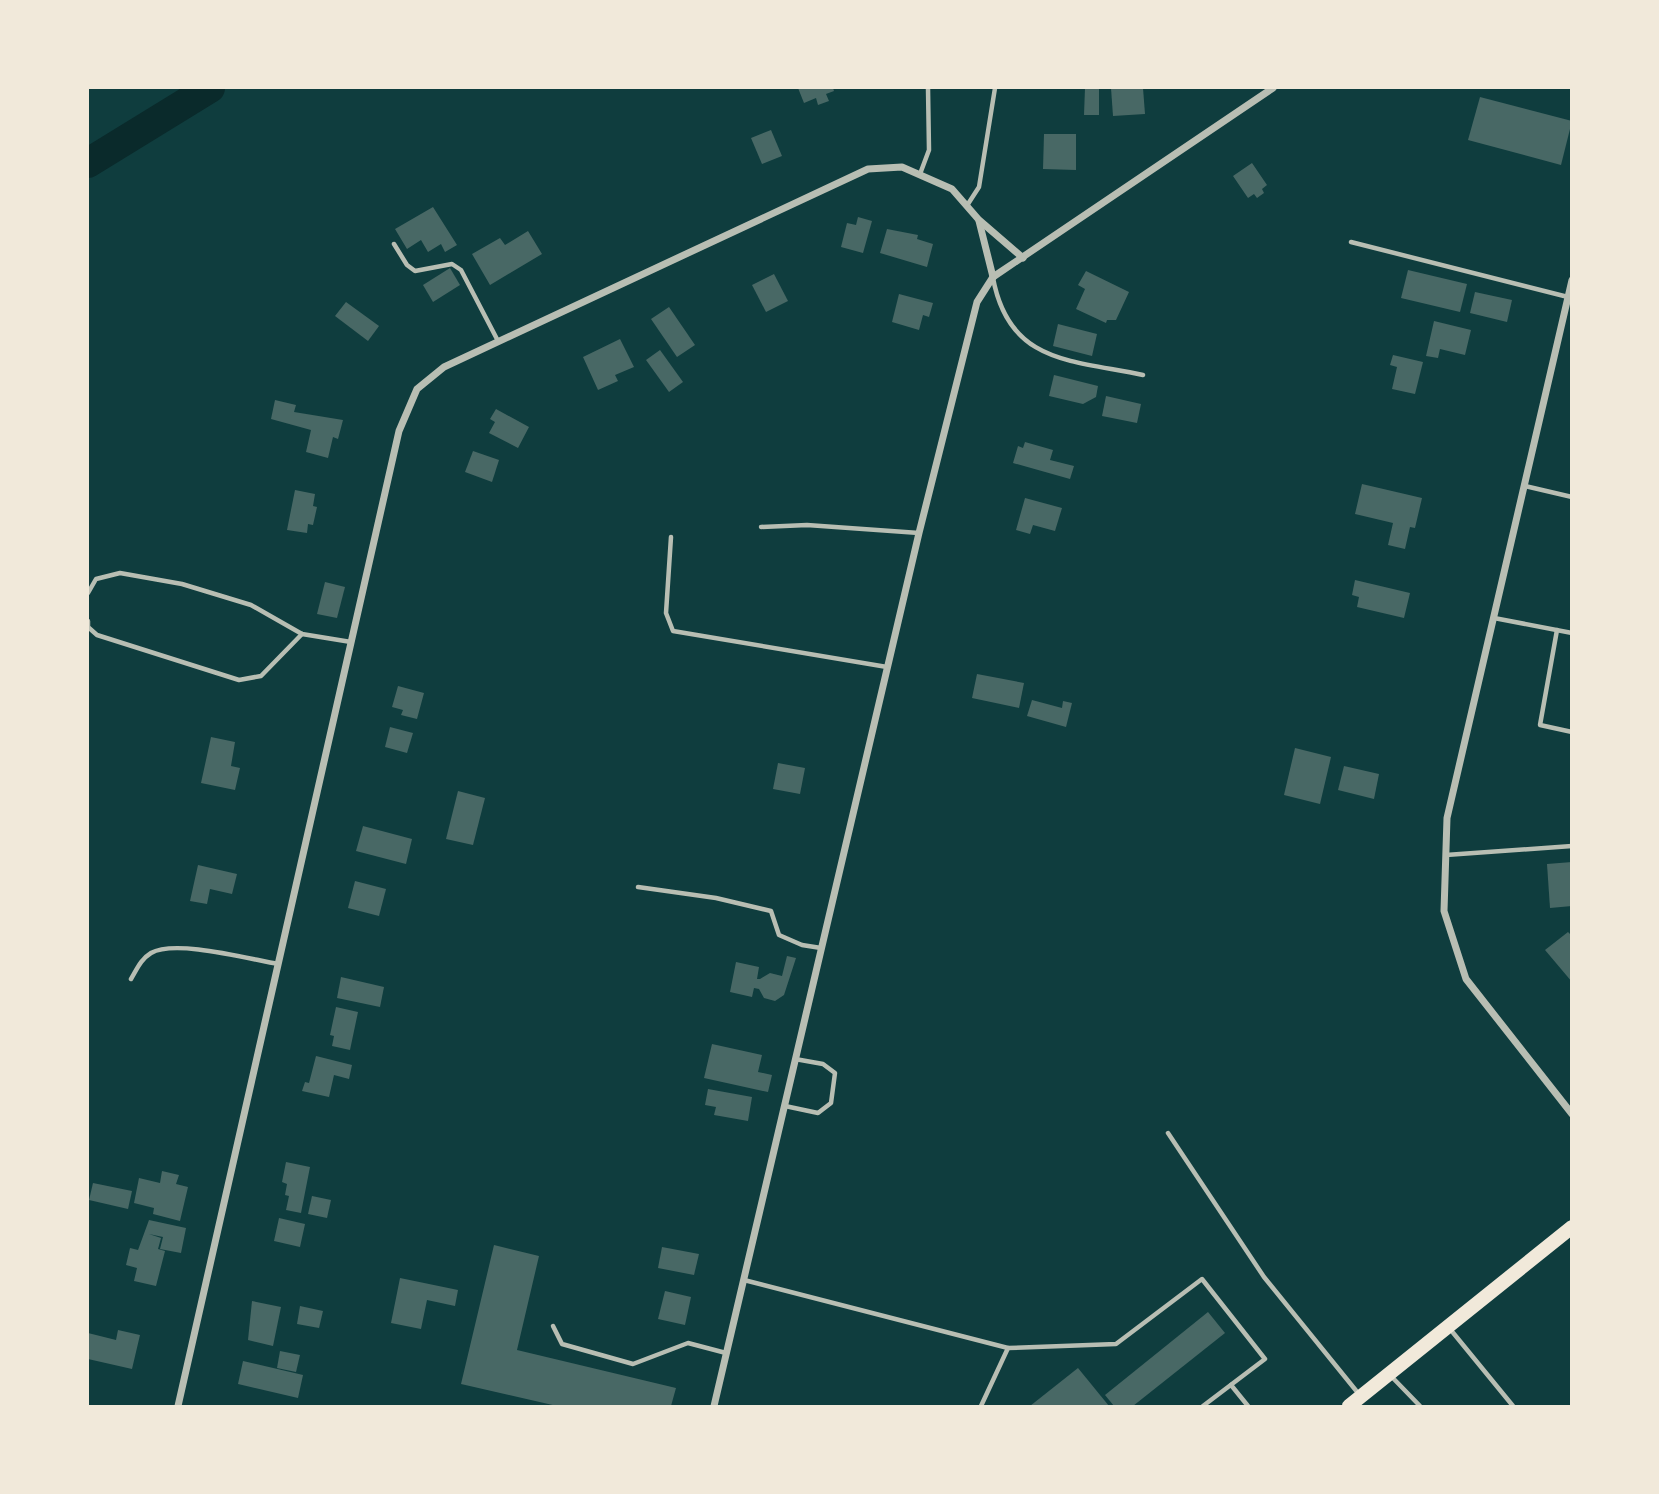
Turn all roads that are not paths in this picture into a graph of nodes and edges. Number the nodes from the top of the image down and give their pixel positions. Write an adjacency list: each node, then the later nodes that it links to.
1 (928, 88): 4 (lane)
2 (995, 88): 5 (lane)
3 (1273, 88): 9 (street)
4 (920, 174): 5 (street); 13 (street)
5 (968, 204): 6 (street)
6 (979, 220): 9 (street); 10 (street)
7 (1351, 242): 12 (lane)
8 (394, 244): 13 (lane)
9 (1023, 258): 10 (street)
10 (993, 277): 14 (lane); 18 (street)
11 (1572, 280): 12 (street)
12 (1568, 297): 15 (street)
13 (498, 341): 26 (street)
14 (1143, 375)
15 (1524, 486): 16 (lane); 21 (street)
16 (1572, 497)
17 (761, 527): 18 (lane)
18 (919, 533): 27 (street)
19 (671, 537): 27 (lane)
20 (88, 593): 25 (lane)
21 (1494, 618): 23 (lane); 30 (street)
22 (88, 621): 25 (lane)
23 (1557, 630): 24 (lane); 28 (lane)
24 (1572, 632)
25 (302, 634): 26 (lane)
26 (351, 642): 33 (street)
27 (887, 667): 32 (street)
28 (1572, 732)
29 (1572, 846): 30 (lane)
30 (1446, 855): 37 (street)
31 (638, 887): 32 (lane)
32 (821, 948): 35 (street)
33 (279, 964): 34 (lane); 48 (street)
34 (131, 979)
35 (796, 1059): 36 (street); 36 (lane)
36 (785, 1106): 40 (street)
37 (1572, 1114)
38 (1168, 1133): 47 (lane)
39 (1572, 1227): 42 (main road)
40 (744, 1280): 43 (lane); 44 (street)
41 (553, 1326): 44 (lane)
42 (1448, 1326): 45 (main road); 55 (lane)
43 (1008, 1348): 46 (lane); 50 (lane)
44 (727, 1353): 49 (street)
45 (1389, 1374): 47 (main road); 54 (lane)
46 (1231, 1385): 51 (lane); 52 (lane)
47 (1361, 1397): 53 (main road)
48 (178, 1406)
49 (714, 1406)
50 (981, 1406)
51 (1203, 1406)
52 (1248, 1406)
53 (1349, 1406)
54 (1420, 1406)
55 (1513, 1406)

